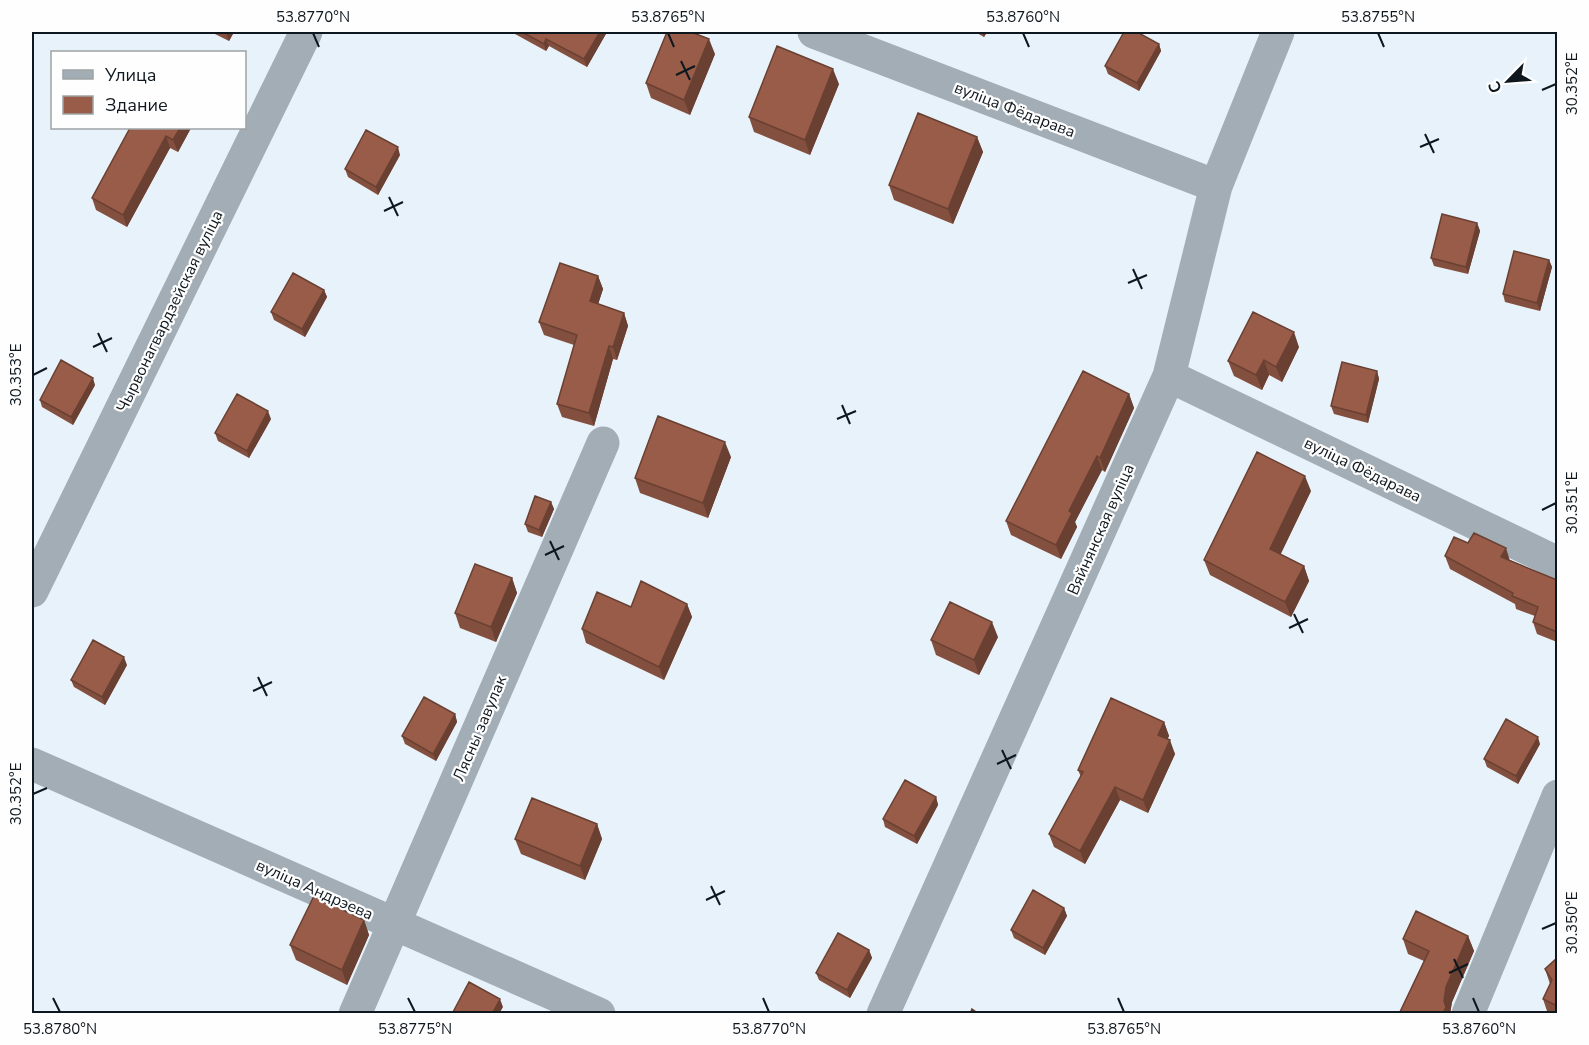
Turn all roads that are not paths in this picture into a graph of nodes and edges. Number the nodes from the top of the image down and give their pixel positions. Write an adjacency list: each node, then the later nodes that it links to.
1 (306, 32): 8 (street, Чырвонагвардзейская вуліца)
2 (814, 32): 4 (street, вуліца Фёдарава)
3 (1278, 32): 4 (street, Вяйнянская вуліца)
4 (1216, 186): 5 (street, Вяйнянская вуліца)
5 (1169, 376): 7 (street, вуліца Фёдарава); 14 (street, Вяйнянская вуліца)
6 (603, 443): 11 (street, Лясны завулак)
7 (1557, 562)
8 (32, 591)
9 (32, 764): 11 (street, вуліца Андрэева)
10 (1557, 796): 15 (street)
11 (395, 924): 12 (street, Лясны завулак); 13 (street, вуліца Андрэева)
12 (355, 1014)
13 (599, 1014)
14 (883, 1014)
15 (1468, 1014)

